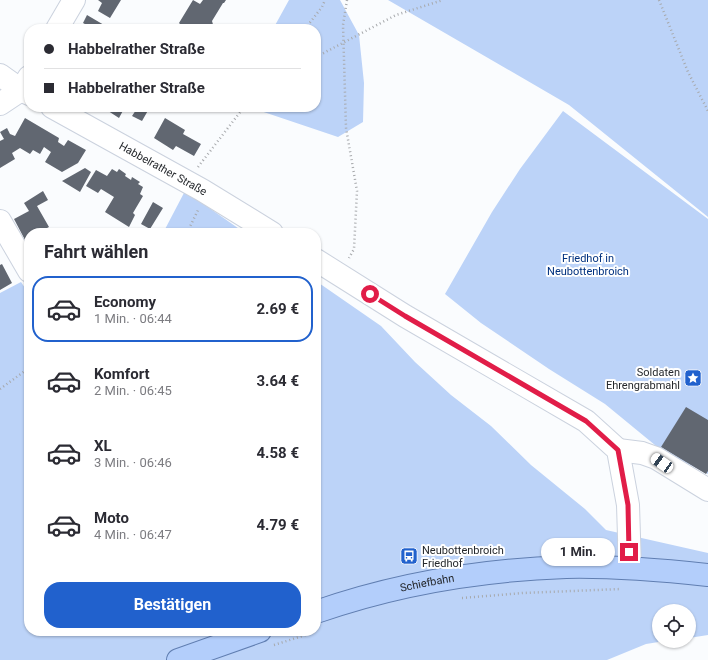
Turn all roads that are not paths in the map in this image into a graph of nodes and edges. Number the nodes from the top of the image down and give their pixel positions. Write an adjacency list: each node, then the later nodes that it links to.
1 (74, 0): 2 (street)
2 (60, 24)
3 (0, 75): 4 (street)
4 (24, 86)
5 (24, 88): 6 (street)
6 (0, 104)
7 (61, 112): 9 (street, Habbelrather Straße)
8 (0, 221): 10 (street)
9 (264, 228)
10 (24, 262)
11 (321, 263): 12 (street)
12 (618, 450): 13 (street); 14 (street)
13 (708, 490)
14 (630, 568): 15 (main road, Schiefbahn); 16 (main road, Schiefbahn)
15 (708, 575)
16 (321, 620)
17 (265, 639): 18 (main road)
18 (178, 660)

